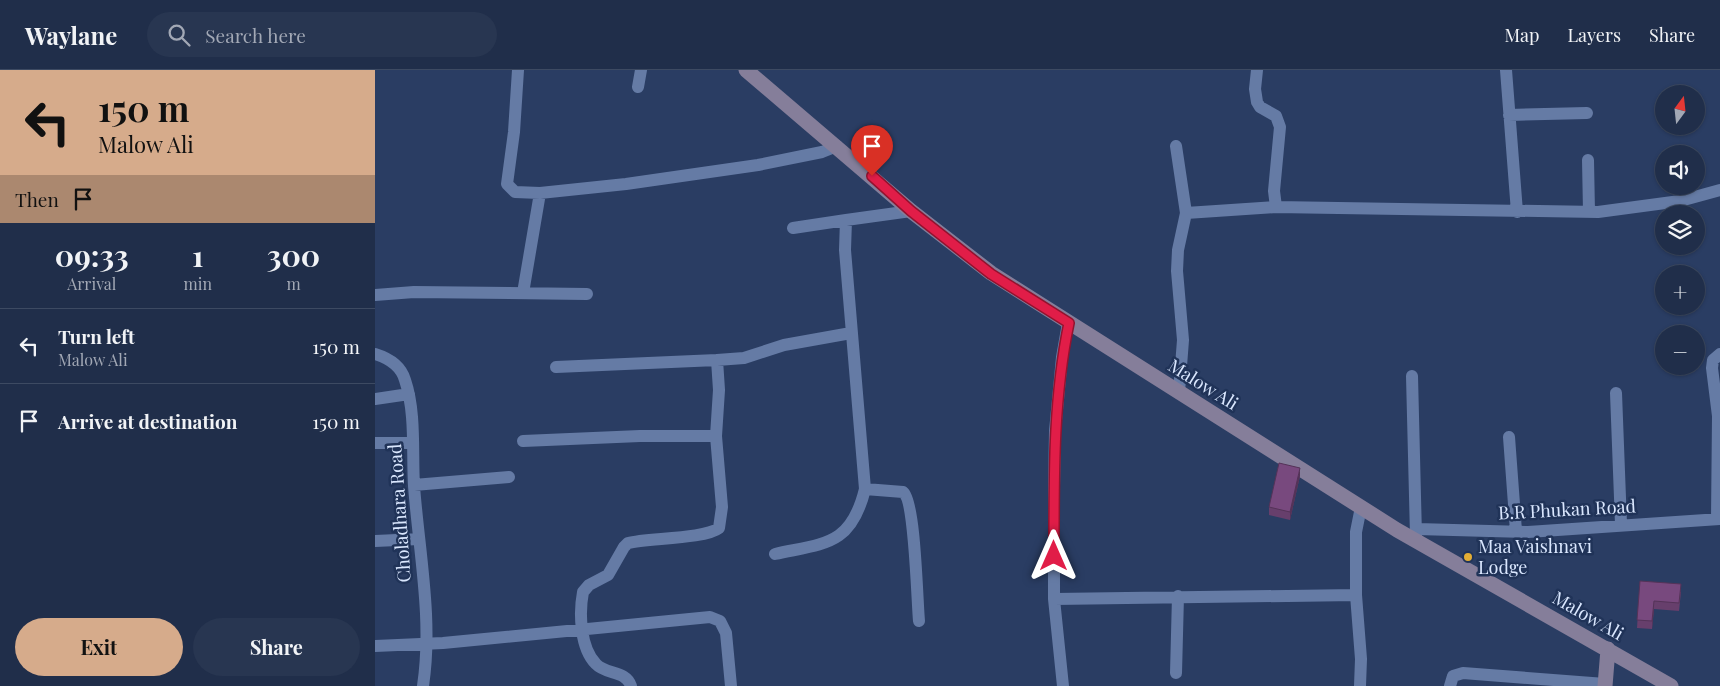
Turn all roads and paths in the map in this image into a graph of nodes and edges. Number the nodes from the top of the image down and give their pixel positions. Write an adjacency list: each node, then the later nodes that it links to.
1 (518, 70): 13 (street)
2 (641, 70): 6 (street)
3 (746, 70): 9 (street, Malow Ali)
4 (1257, 70): 14 (street)
5 (1506, 70): 8 (street)
6 (638, 87)
7 (1587, 112): 8 (street)
8 (1509, 115): 16 (street)
9 (837, 146): 13 (street); 15 (street, Malow Ali)
10 (1176, 146): 18 (street)
11 (1588, 160): 17 (street)
12 (1720, 190): 17 (street)
13 (541, 193): 21 (street)
14 (1276, 207): 16 (street); 18 (street)
15 (911, 211): 19 (street); 24 (street, Malow Ali)
16 (1517, 212): 17 (street)
17 (1589, 212)
18 (1185, 213): 31 (street)
19 (846, 220): 20 (street); 25 (street)
20 (793, 228)
21 (523, 293): 22 (street); 23 (street)
22 (587, 294)
23 (375, 295)
24 (1069, 323): 31 (street, Malow Ali); 53 (street)
25 (851, 333): 28 (street); 42 (street)
26 (375, 354): 33 (street, Choladhara Road)
27 (1720, 354): 44 (street)
28 (717, 360): 29 (street); 35 (street)
29 (556, 367)
30 (1412, 376): 47 (street)
31 (1179, 392): 43 (street, Malow Ali)
32 (1616, 393): 45 (street)
33 (409, 394): 34 (street); 39 (street, Choladhara Road)
34 (375, 400)
35 (716, 436): 37 (street); 55 (street)
36 (1509, 438): 46 (street)
37 (523, 441)
38 (375, 443): 39 (street)
39 (412, 443): 41 (street, Choladhara Road)
40 (509, 477): 41 (street)
41 (414, 485): 48 (street, Choladhara Road)
42 (865, 489): 50 (street); 54 (street)
43 (1361, 507): 47 (street, Malow Ali); 51 (street)
44 (1719, 519): 45 (street, B.R Phukan Road)
45 (1621, 524): 46 (street, B.R Phukan Road)
46 (1516, 531): 47 (street, B.R Phukan Road)
47 (1416, 535): 58 (street, Malow Ali)
48 (419, 539): 49 (street); 56 (street, Choladhara Road)
49 (375, 541)
50 (775, 554)
51 (1356, 594): 52 (street); 65 (street)
52 (1178, 596): 53 (street); 59 (street)
53 (1054, 598): 64 (street)
54 (919, 621)
55 (583, 630): 56 (street); 62 (street); 63 (street)
56 (427, 644): 57 (street); 61 (street, Choladhara Road)
57 (375, 646)
58 (1608, 649): 60 (street); 67 (street, Malow Ali)
59 (1176, 673)
60 (1605, 685): 66 (street)
61 (423, 686)
62 (631, 686)
63 (731, 686)
64 (1063, 686)
65 (1360, 686)
66 (1449, 686)
67 (1671, 686)

